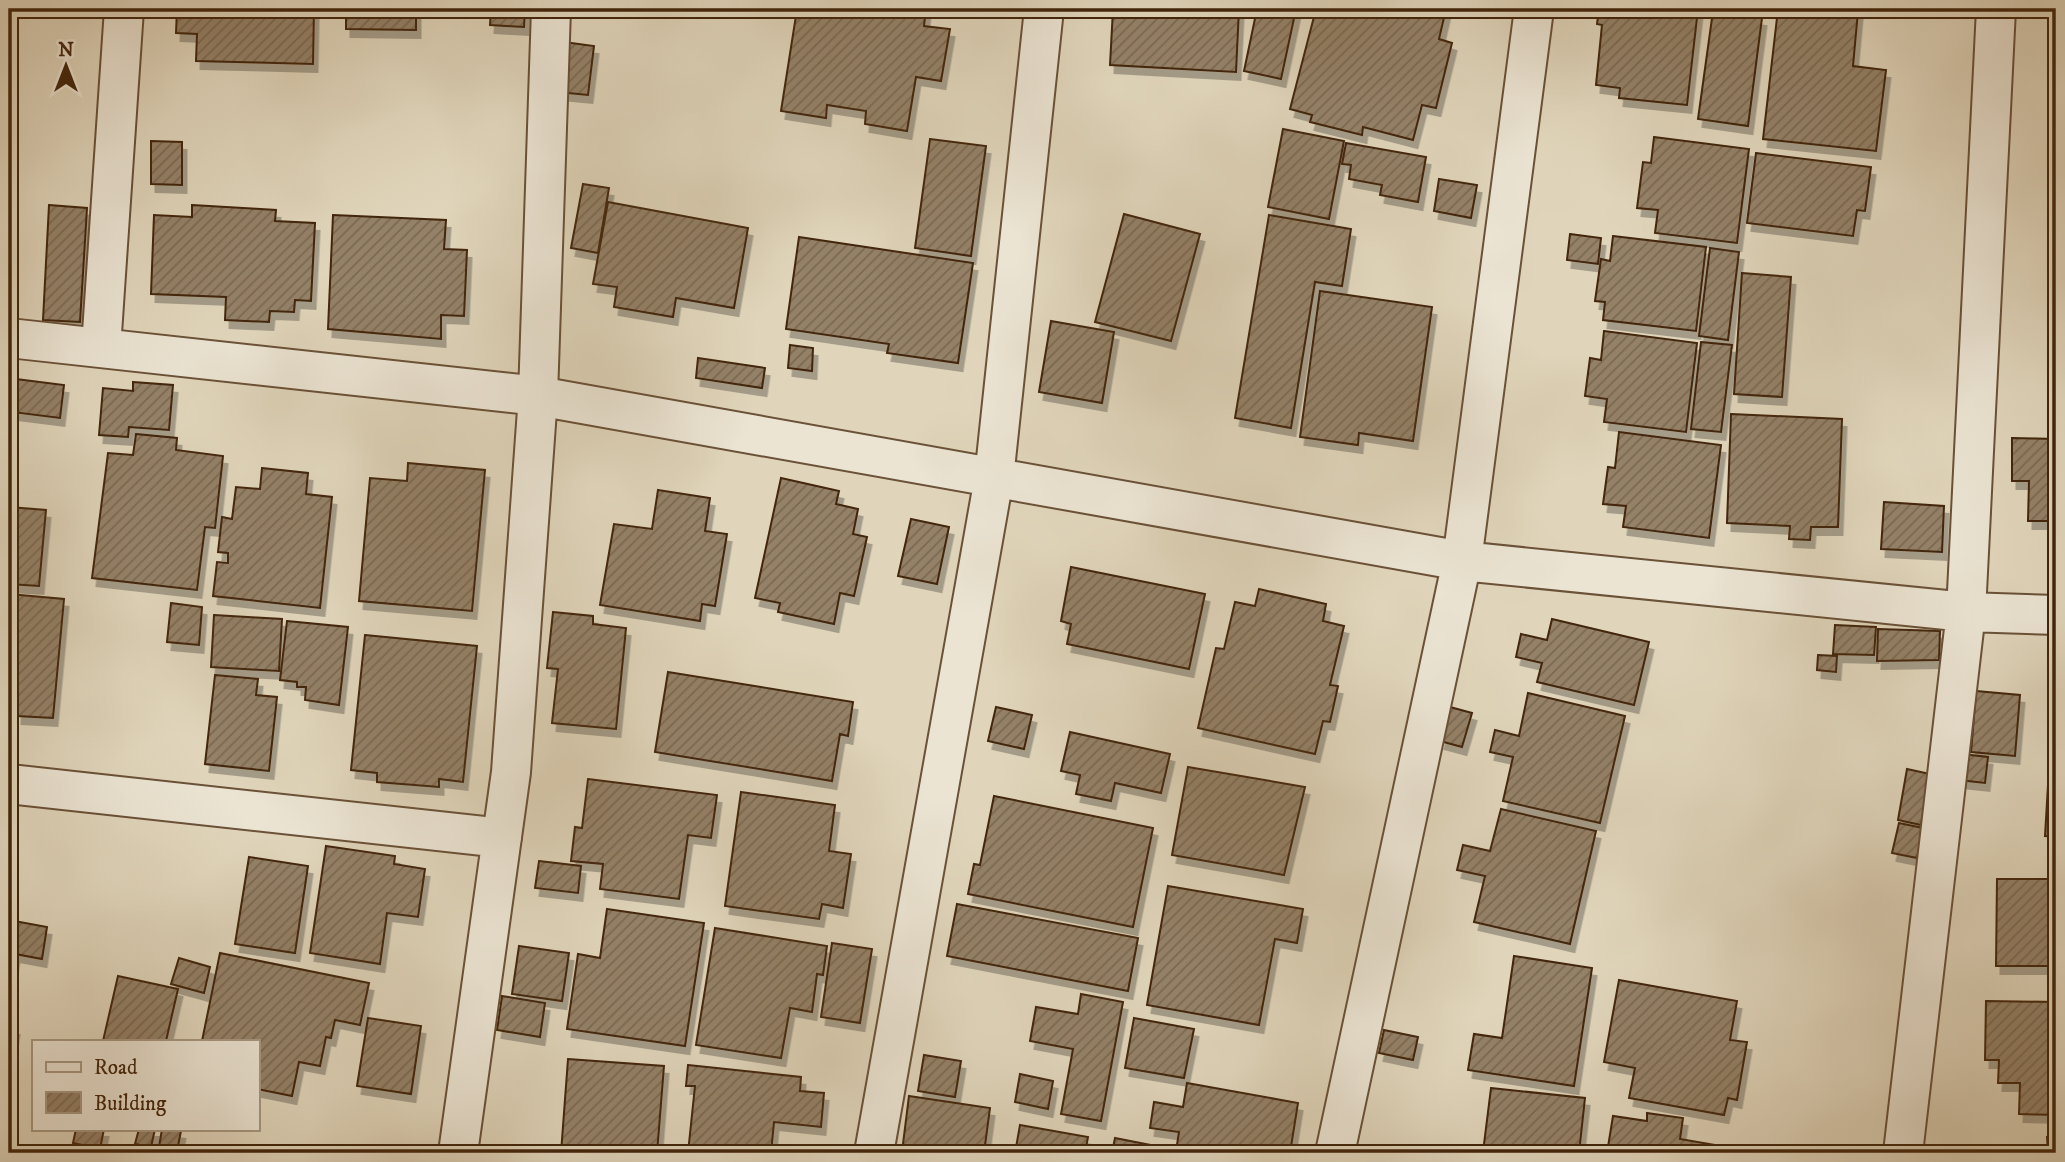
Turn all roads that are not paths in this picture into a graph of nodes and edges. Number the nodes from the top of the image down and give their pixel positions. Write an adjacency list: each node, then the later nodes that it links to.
1 (124, 9): 7 (street)
2 (551, 9): 8 (street)
3 (1044, 9): 9 (street)
4 (1534, 9): 10 (street)
5 (1996, 9): 11 (street)
6 (9, 338): 7 (street)
7 (101, 348): 8 (street)
8 (538, 397): 9 (street); 14 (street)
9 (994, 478): 10 (street); 16 (street)
10 (1462, 561): 11 (street); 17 (street)
11 (1966, 612): 12 (street); 18 (street)
12 (2056, 615)
13 (9, 784): 14 (street)
14 (502, 838): 15 (street)
15 (458, 1153)
16 (874, 1153)
17 (1335, 1153)
18 (1903, 1153)

